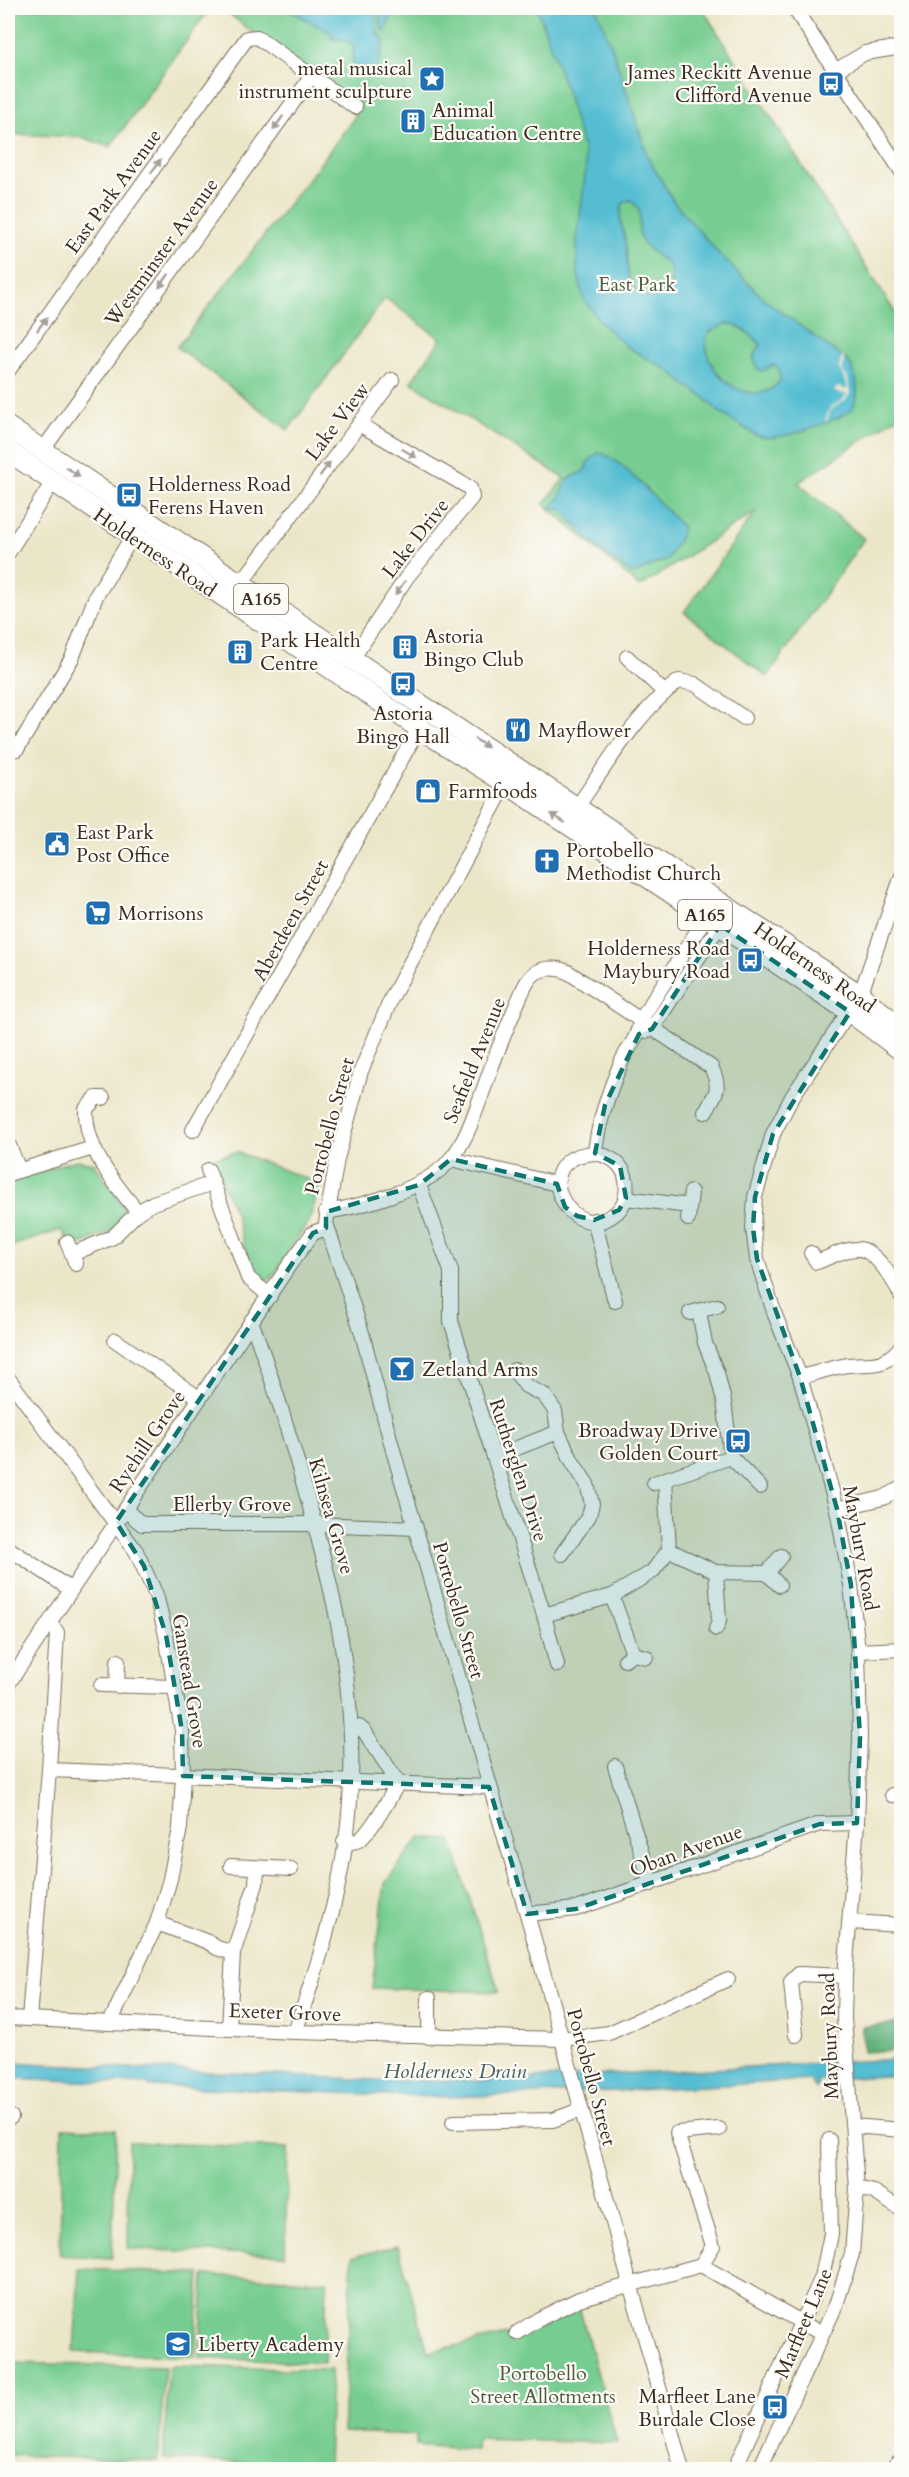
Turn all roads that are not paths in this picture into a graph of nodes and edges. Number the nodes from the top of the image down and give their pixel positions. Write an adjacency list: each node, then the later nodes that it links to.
1 (794, 8): 3 (street)
2 (902, 47): 3 (street)
3 (835, 71): 6 (street)
4 (312, 76): 5 (street); 7 (street, East Park Avenue, one-way to 4); 12 (street, Westminster Avenue, one-way to 12)
5 (355, 107)
6 (902, 172)
7 (8, 371)
8 (392, 380): 9 (street, Lake View)
9 (359, 424): 16 (street, Lake View, one-way to 9); 19 (street, Lake Drive, one-way to 19)
10 (8, 427): 12 (highway, Holderness Road / A165)
11 (8, 451): 13 (highway, Holderness Road / A165)
12 (42, 451): 16 (highway, Holderness Road / A165, one-way to 16)
13 (52, 483): 14 (highway, Holderness Road / A165); 15 (street)
14 (132, 537): 17 (highway, Holderness Road / A165); 23 (street)
15 (8, 553)
16 (240, 584): 17 (street, Lake View); 19 (highway, Holderness Road / A165)
17 (228, 601): 22 (highway, Holderness Road / A165)
18 (627, 657): 20 (street)
19 (352, 659): 25 (highway, Holderness Road / A165, one-way to 25)
20 (664, 692): 21 (street); 25 (street)
21 (744, 718)
22 (419, 728): 24 (highway, Holderness Road / A165); 35 (street, Aberdeen Street)
23 (12, 749)
24 (506, 783): 27 (highway, Holderness Road / A165, one-way to 24); 46 (street, Portobello Street)
25 (577, 807): 27 (highway, Holderness Road / A165)
26 (902, 876): 28 (street, Maybury Road)
27 (718, 912): 28 (highway, Holderness Road / A165); 29 (highway, Holderness Road / A165); 30 (street)
28 (860, 995): 29 (street, Maybury Road); 31 (highway, Holderness Road / A165)
29 (850, 1012): 32 (highway, Holderness Road / A165); 59 (street, Maybury Road)
30 (644, 1028): 34 (street); 38 (street); 39 (street, Seafield Avenue)
31 (902, 1029)
32 (902, 1052)
33 (92, 1099): 37 (street)
34 (711, 1106)
35 (194, 1130)
36 (8, 1143): 40 (street)
37 (93, 1148): 40 (street); 45 (street)
38 (595, 1153): 41 (street); 43 (street)
39 (451, 1159): 41 (street); 42 (street, Seafield Avenue)
40 (13, 1172)
41 (557, 1184): 47 (street)
42 (419, 1185): 46 (street, Seafield Avenue); 63 (street, Rutherglen Drive)
43 (626, 1198): 44 (street); 47 (street)
44 (689, 1206)
45 (138, 1212): 50 (street); 51 (street)
46 (326, 1212): 48 (street, Portobello Street)
47 (594, 1220): 53 (street)
48 (326, 1228): 51 (street, Ryehill Grove); 71 (street, Portobello Street)
49 (811, 1253): 52 (street)
50 (72, 1254)
51 (270, 1296): 55 (street, Ryehill Grove)
52 (902, 1297)
53 (615, 1301)
54 (717, 1306): 64 (street)
55 (251, 1321): 61 (street, Ryehill Grove); 70 (street, Kilnsea Grove)
56 (115, 1340): 61 (street)
57 (902, 1345): 59 (street)
58 (514, 1370): 62 (street)
59 (800, 1377): 67 (street, Maybury Road)
60 (8, 1378): 69 (street, Ganstead Grove)
61 (199, 1398): 68 (street, Ryehill Grove)
62 (558, 1432): 63 (street); 74 (street)
63 (494, 1457): 81 (street, Rutherglen Drive)
64 (731, 1457): 65 (street); 73 (street)
65 (758, 1480)
66 (902, 1488): 67 (street)
67 (837, 1509): 85 (street, Maybury Road)
68 (125, 1510): 69 (street, Ryehill Grove); 70 (street, Ellerby Grove)
69 (117, 1522): 79 (street, Ryehill Grove); 92 (street, Ganstead Grove)
70 (315, 1524): 71 (street, Ellerby Grove); 93 (street, Kilnsea Grove)
71 (416, 1528): 99 (street, Portobello Street)
72 (8, 1548): 79 (street)
73 (669, 1550): 76 (street); 80 (street)
74 (562, 1554)
75 (781, 1556): 77 (street)
76 (716, 1572): 77 (street); 83 (street)
77 (767, 1573): 78 (street)
78 (778, 1586)
79 (70, 1589): 82 (street, Ryehill Grove)
80 (612, 1596): 81 (street); 86 (street)
81 (544, 1615): 88 (street, Rutherglen Drive)
82 (49, 1623): 89 (street, Ryehill Grove); 95 (street)
83 (723, 1624)
84 (902, 1649): 85 (street)
85 (858, 1651): 100 (street, Maybury Road)
86 (635, 1657)
87 (118, 1661): 91 (street)
88 (556, 1665)
89 (8, 1684)
90 (101, 1685): 91 (street)
91 (117, 1686): 92 (street)
92 (175, 1687): 96 (street, Ganstead Grove)
93 (351, 1728): 97 (street, Kilnsea Grove); 98 (street)
94 (615, 1766): 105 (street)
95 (50, 1770): 96 (street); 115 (street)
96 (183, 1776): 97 (street); 108 (street, Ganstead Grove)
97 (351, 1782): 98 (street); 101 (street, Kilnsea Grove)
98 (398, 1784): 99 (street); 101 (street)
99 (489, 1786): 106 (street, Portobello Street)
100 (857, 1823): 105 (street, Oban Avenue); 107 (street, Maybury Road)
101 (344, 1841): 118 (street, Kilnsea Grove)
102 (231, 1866): 103 (street)
103 (257, 1868): 104 (street); 110 (street)
104 (291, 1869)
105 (651, 1884): 106 (street, Oban Avenue)
106 (527, 1914): 121 (street, Portobello Street)
107 (850, 1922): 109 (street); 111 (street, Maybury Road)
108 (157, 1923): 110 (street); 116 (street, Ganstead Grove)
109 (902, 1925)
110 (233, 1953): 117 (street)
111 (844, 1976): 119 (street); 124 (street, Maybury Road)
112 (728, 1979): 121 (street, Exeter Grove)
113 (429, 1998): 120 (street)
114 (8, 2018): 115 (street, Exeter Grove)
115 (29, 2019): 116 (street, Exeter Grove)
116 (110, 2023): 117 (street, Exeter Grove)
117 (229, 2029): 118 (street, Exeter Grove)
118 (295, 2032): 120 (street, Exeter Grove)
119 (796, 2034)
120 (429, 2037): 121 (street, Exeter Grove)
121 (561, 2039): 122 (street, Portobello Street)
122 (578, 2104): 123 (street); 131 (street, Portobello Street)
123 (453, 2122)
124 (853, 2126): 126 (street); 128 (street, Marfleet Lane)
125 (719, 2129): 130 (street)
126 (902, 2130)
127 (829, 2140): 132 (street)
128 (857, 2188): 129 (street); 134 (street, Marfleet Lane)
129 (902, 2210)
130 (701, 2265): 131 (street); 132 (street)
131 (630, 2285): 133 (street); 136 (street, Portobello Street)
132 (802, 2324): 134 (street); 137 (street)
133 (517, 2333)
134 (822, 2334): 138 (street, Marfleet Lane)
135 (902, 2458): 139 (street)
136 (682, 2469)
137 (734, 2469)
138 (759, 2469)
139 (890, 2469)

